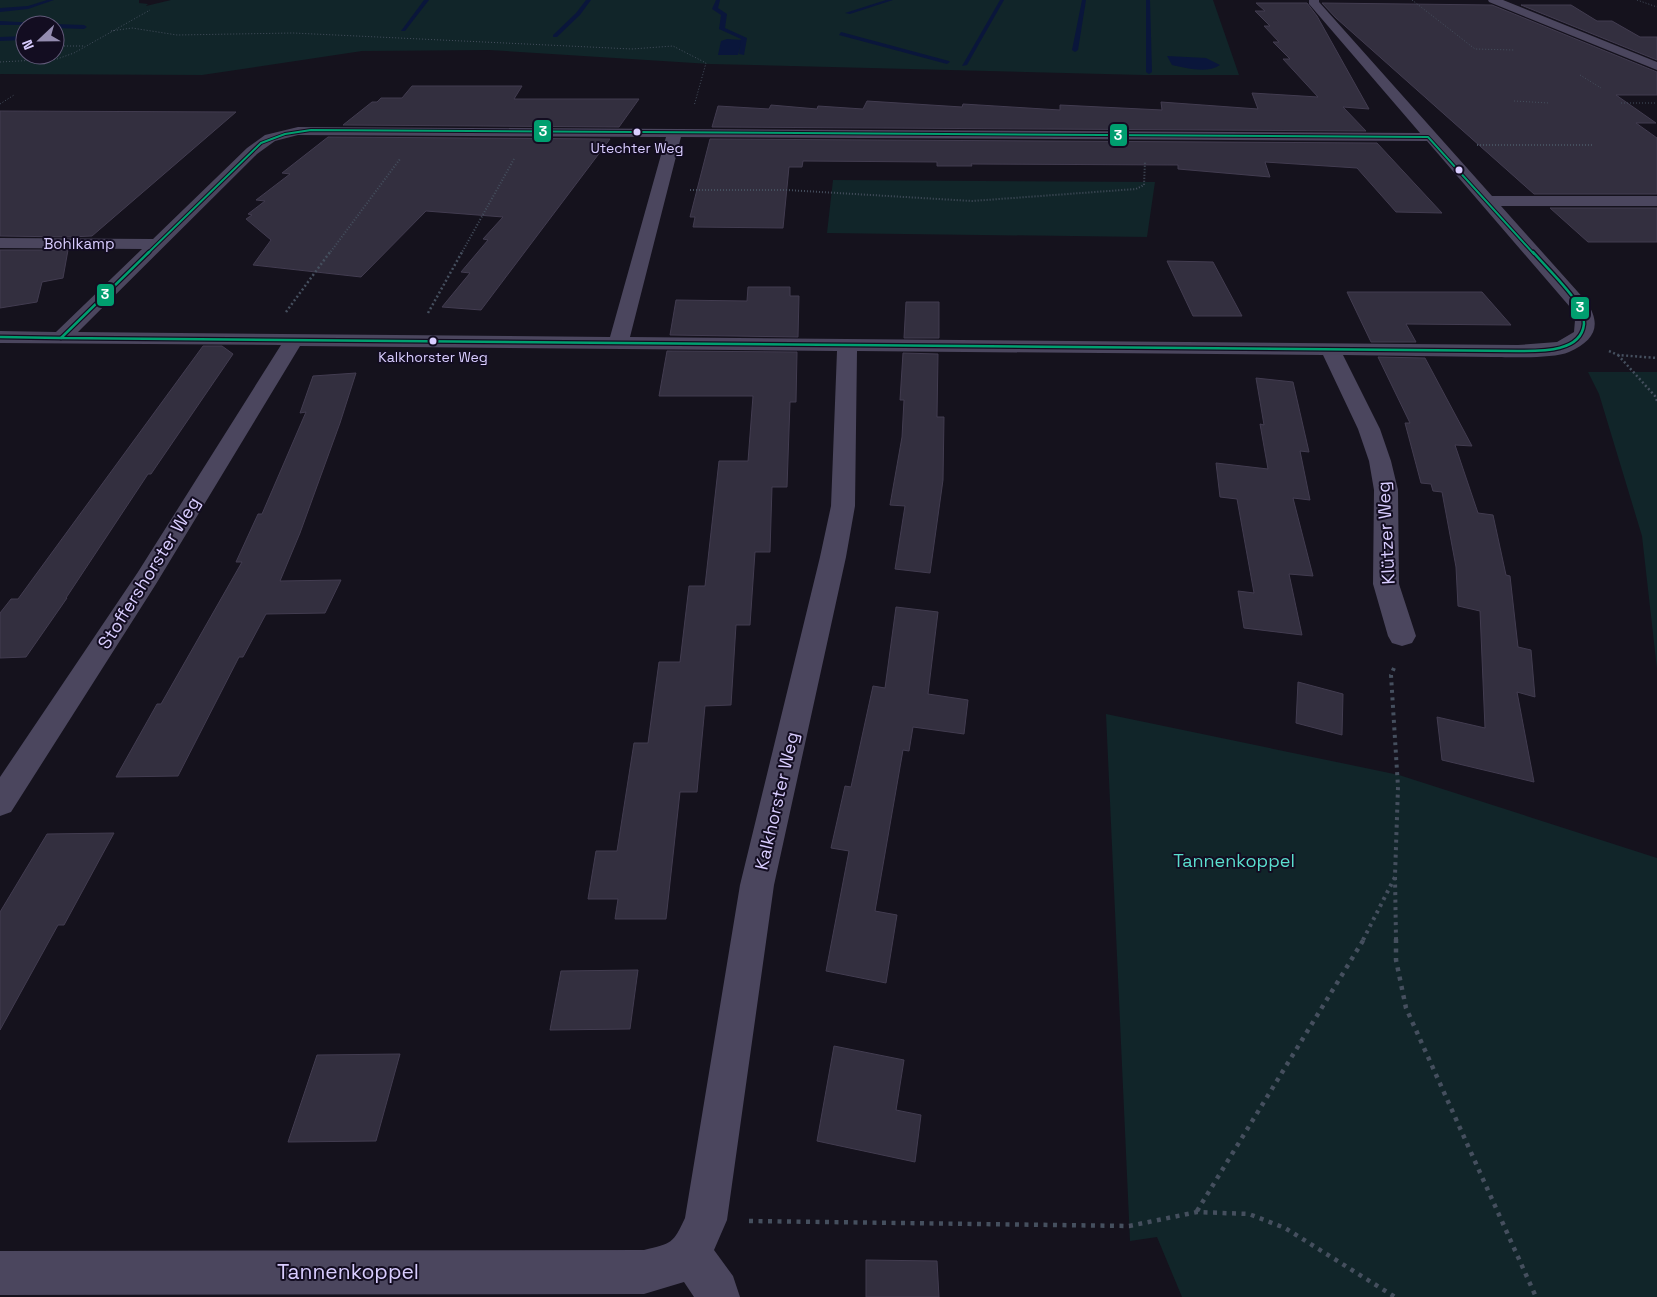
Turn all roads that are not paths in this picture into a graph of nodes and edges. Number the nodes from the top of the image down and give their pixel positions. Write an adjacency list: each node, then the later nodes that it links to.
1 (1314, 0): 5 (street)
2 (1493, 0): 3 (street)
3 (1657, 66)
4 (681, 132): 5 (street); 9 (street); 13 (street)
5 (1432, 141): 6 (street)
6 (1488, 201): 7 (street); 15 (street)
7 (1657, 201)
8 (0, 243): 9 (street, Bohlkamp)
9 (158, 244): 11 (street)
10 (0, 337): 11 (street)
11 (61, 338): 12 (street)
12 (294, 340): 13 (street); 17 (street, Stoffershorster Weg)
13 (618, 344): 14 (street)
14 (847, 346): 15 (street); 18 (street, Kalkhorster Weg)
15 (1330, 349): 16 (street, Klützer Weg)
16 (1402, 636)
17 (0, 803)
18 (699, 1237): 19 (street, Tannenkoppel); 20 (street)
19 (0, 1273)
20 (718, 1297)

